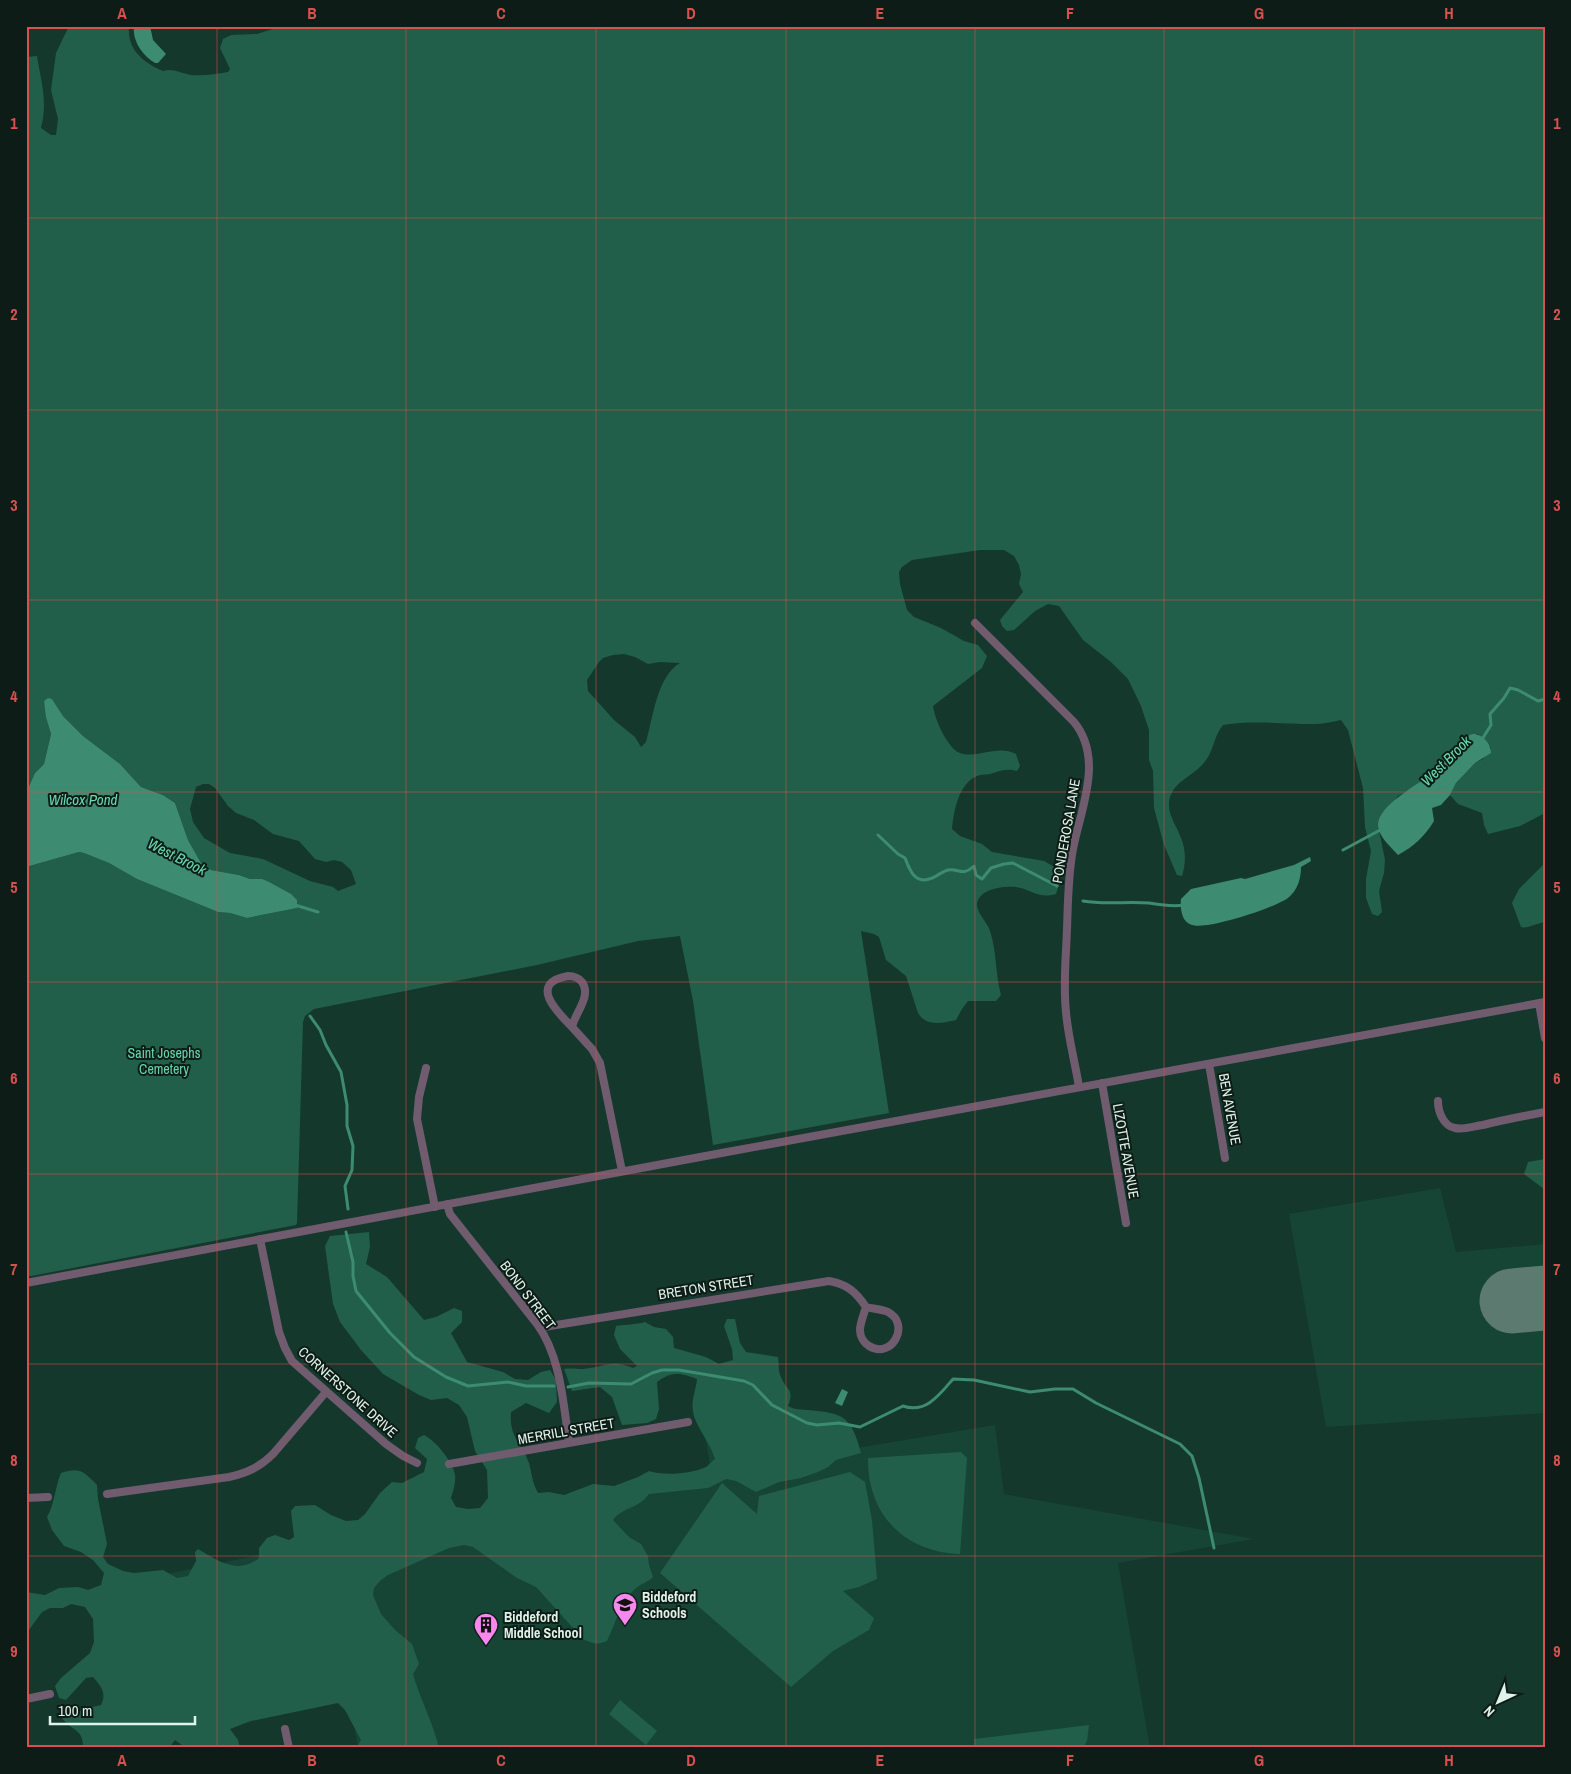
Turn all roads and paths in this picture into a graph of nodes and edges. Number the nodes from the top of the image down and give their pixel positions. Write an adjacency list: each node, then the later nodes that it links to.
1 (975, 622): 8 (street, PONDEROSA LANE)
2 (1542, 1003): 4 (street); 5 (street)
3 (572, 1027): 3 (street); 12 (street)
4 (1545, 1038)
5 (1210, 1064): 7 (street); 11 (street, BEN AVENUE)
6 (426, 1068): 14 (street)
7 (1102, 1083): 8 (street); 15 (street, LIZOTTE AVENUE)
8 (1079, 1087): 12 (street)
9 (1438, 1101): 10 (street)
10 (1545, 1112)
11 (1225, 1158)
12 (622, 1171): 13 (street)
13 (447, 1204): 14 (street); 19 (street, BOND STREET)
14 (435, 1207): 16 (street)
15 (1126, 1223)
16 (260, 1239): 17 (street); 20 (street, CORNERSTONE DRIVE)
17 (26, 1284)
18 (866, 1307): 18 (street); 19 (street, BRETON STREET)
19 (540, 1328): 22 (street, BOND STREET)
20 (326, 1392): 23 (street, CORNERSTONE DRIVE); 25 (street)
21 (688, 1422): 22 (street, MERRILL STREET)
22 (569, 1442): 24 (street, MERRILL STREET)
23 (417, 1463)
24 (449, 1464)
25 (107, 1494)
26 (48, 1497): 27 (street)
27 (26, 1498)
28 (50, 1694): 29 (street)
29 (26, 1699)
30 (285, 1730): 31 (street)
31 (289, 1748)

